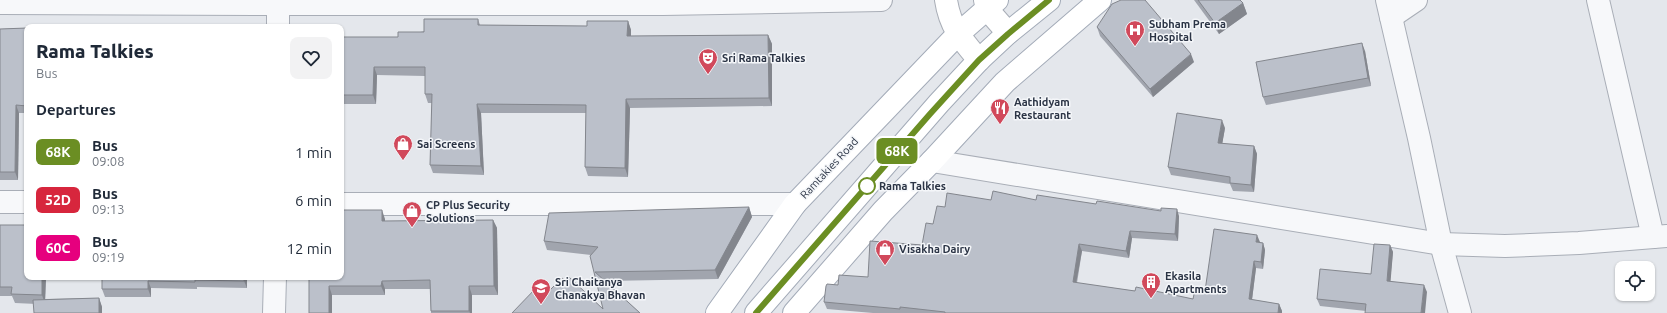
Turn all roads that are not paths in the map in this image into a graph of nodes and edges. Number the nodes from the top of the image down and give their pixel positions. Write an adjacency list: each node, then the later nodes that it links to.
1 (881, 0): 7 (street)
2 (946, 0): 12 (main road)
3 (1049, 0): 13 (main road)
4 (1100, 0): 15 (main road)
5 (1416, 0): 10 (street)
6 (1598, 0): 20 (street)
7 (278, 2): 8 (street); 11 (street)
8 (0, 3)
9 (989, 3): 12 (main road, Ramtakies Road); 13 (main road)
10 (1389, 8): 21 (street)
11 (278, 24)
12 (957, 34): 14 (main road); 19 (main road, Ramtakies Road)
13 (1008, 34): 14 (main road)
14 (979, 60): 25 (main road)
15 (932, 161): 21 (street); 26 (main road)
16 (0, 202): 17 (street)
17 (24, 202)
18 (344, 204): 19 (street)
19 (795, 204): 24 (main road, Ramtakies Road)
20 (1660, 237): 21 (street)
21 (1441, 244): 27 (street)
22 (275, 280): 23 (street)
23 (274, 313)
24 (717, 313)
25 (756, 313)
26 (794, 313)
27 (1460, 313)

